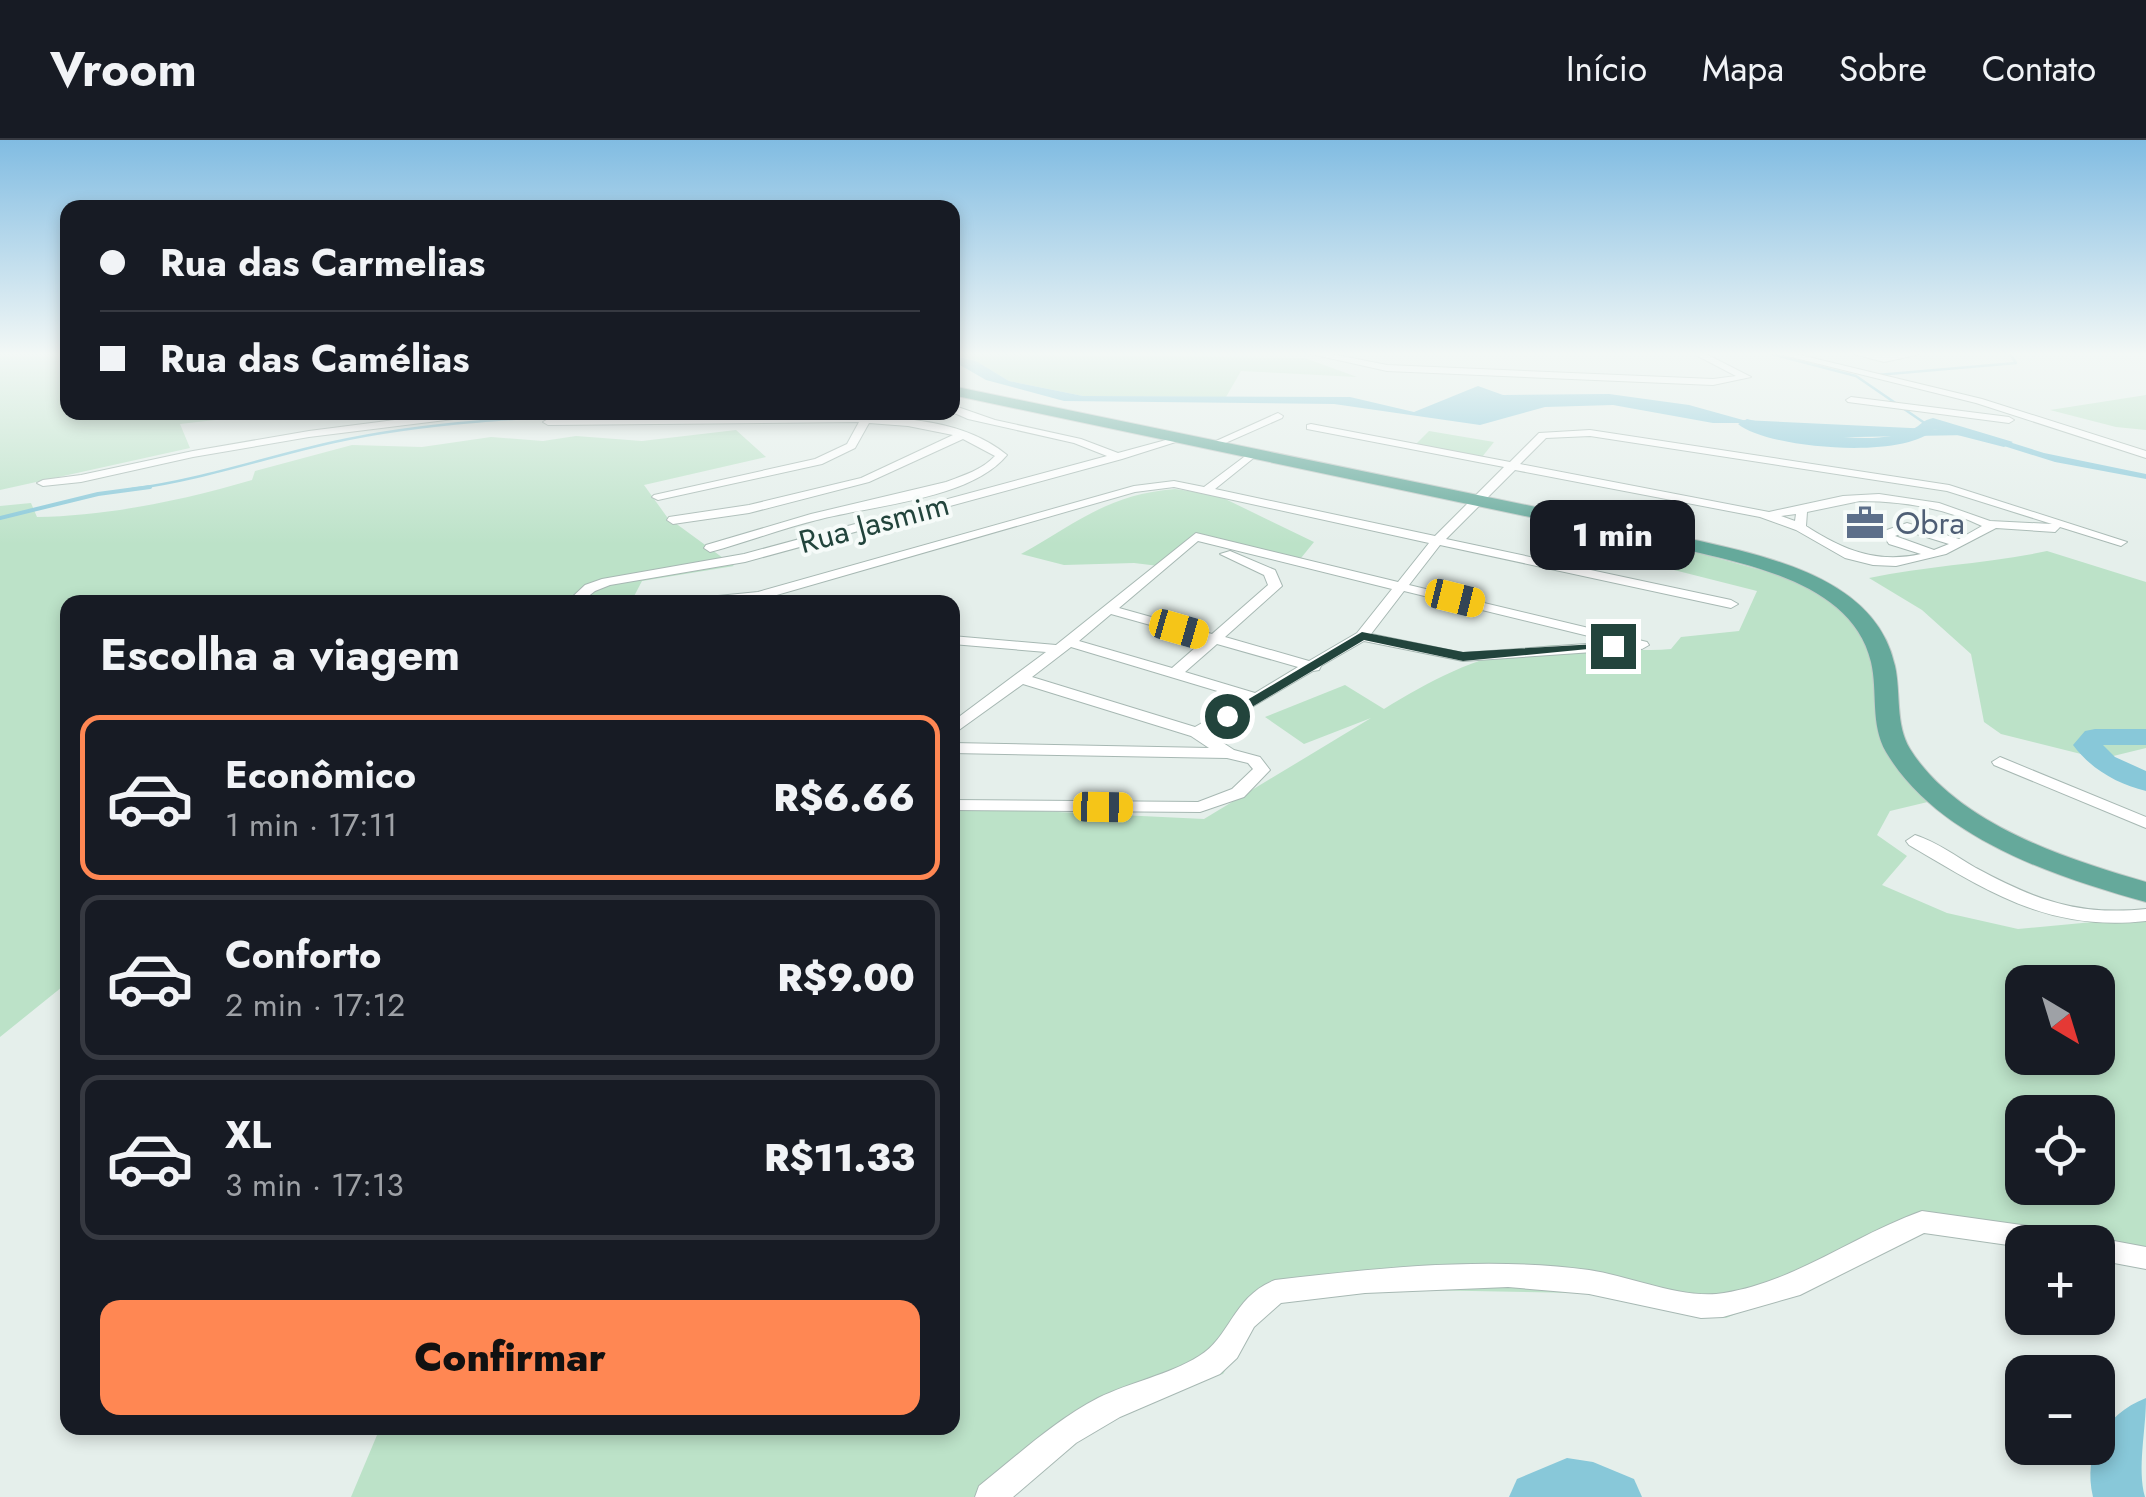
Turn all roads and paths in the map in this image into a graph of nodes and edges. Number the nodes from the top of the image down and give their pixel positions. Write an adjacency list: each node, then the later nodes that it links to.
1 (975, 417): 17 (street)
2 (1075, 417): 13 (main road)
3 (1275, 417): 14 (street)
4 (1976, 417): 11 (street)
5 (2031, 417): 11 (street)
6 (388, 420): 19 (street)
7 (576, 420): 9 (street)
8 (866, 420): 12 (street); 21 (street)
9 (548, 422)
10 (1311, 427): 18 (street)
11 (2088, 435): 16 (street)
12 (960, 436): 23 (street); 31 (street)
13 (1177, 440): 14 (main road); 17 (street, Rua Jasmim)
14 (1210, 446): 15 (main road)
15 (1252, 454): 20 (street); 22 (main road)
16 (2146, 455)
17 (1118, 457): 34 (street, Rua Jasmim)
18 (1508, 466): 22 (street); 24 (street); 26 (street)
19 (42, 483)
20 (1206, 491): 28 (street); 35 (street)
21 (658, 497)
22 (1476, 499): 28 (street); 54 (main road)
23 (673, 520)
24 (1801, 520): 25 (street); 32 (street)
25 (1990, 524): 26 (street); 30 (street)
26 (2089, 532): 29 (street)
27 (1202, 538): 33 (street); 37 (street); 39 (street)
28 (1436, 542): 33 (street); 36 (street)
29 (2121, 542)
30 (1960, 543): 32 (street); 32 (street)
31 (710, 548)
32 (1934, 554)
33 (1401, 586): 38 (street); 38 (street)
34 (582, 595)
35 (744, 595)
36 (1731, 604)
37 (1109, 609): 39 (street); 41 (street)
38 (1362, 636): 42 (street)
39 (1214, 638): 42 (street); 43 (street)
40 (960, 640): 41 (street)
41 (1063, 646): 43 (street); 44 (street)
42 (1314, 667): 45 (street)
43 (1175, 673): 45 (street)
44 (1021, 678): 46 (street); 47 (street)
45 (1257, 698): 47 (street)
46 (960, 724)
47 (1197, 733): 49 (street)
48 (960, 748): 49 (street)
49 (1228, 753): 51 (street)
50 (2000, 762): 52 (street)
51 (960, 805)
52 (2146, 823)
53 (1916, 841): 55 (street)
54 (2146, 892)
55 (2146, 916)
56 (2005, 1232): 59 (street)
57 (2115, 1252): 58 (street)
58 (2146, 1258)
59 (990, 1497)

